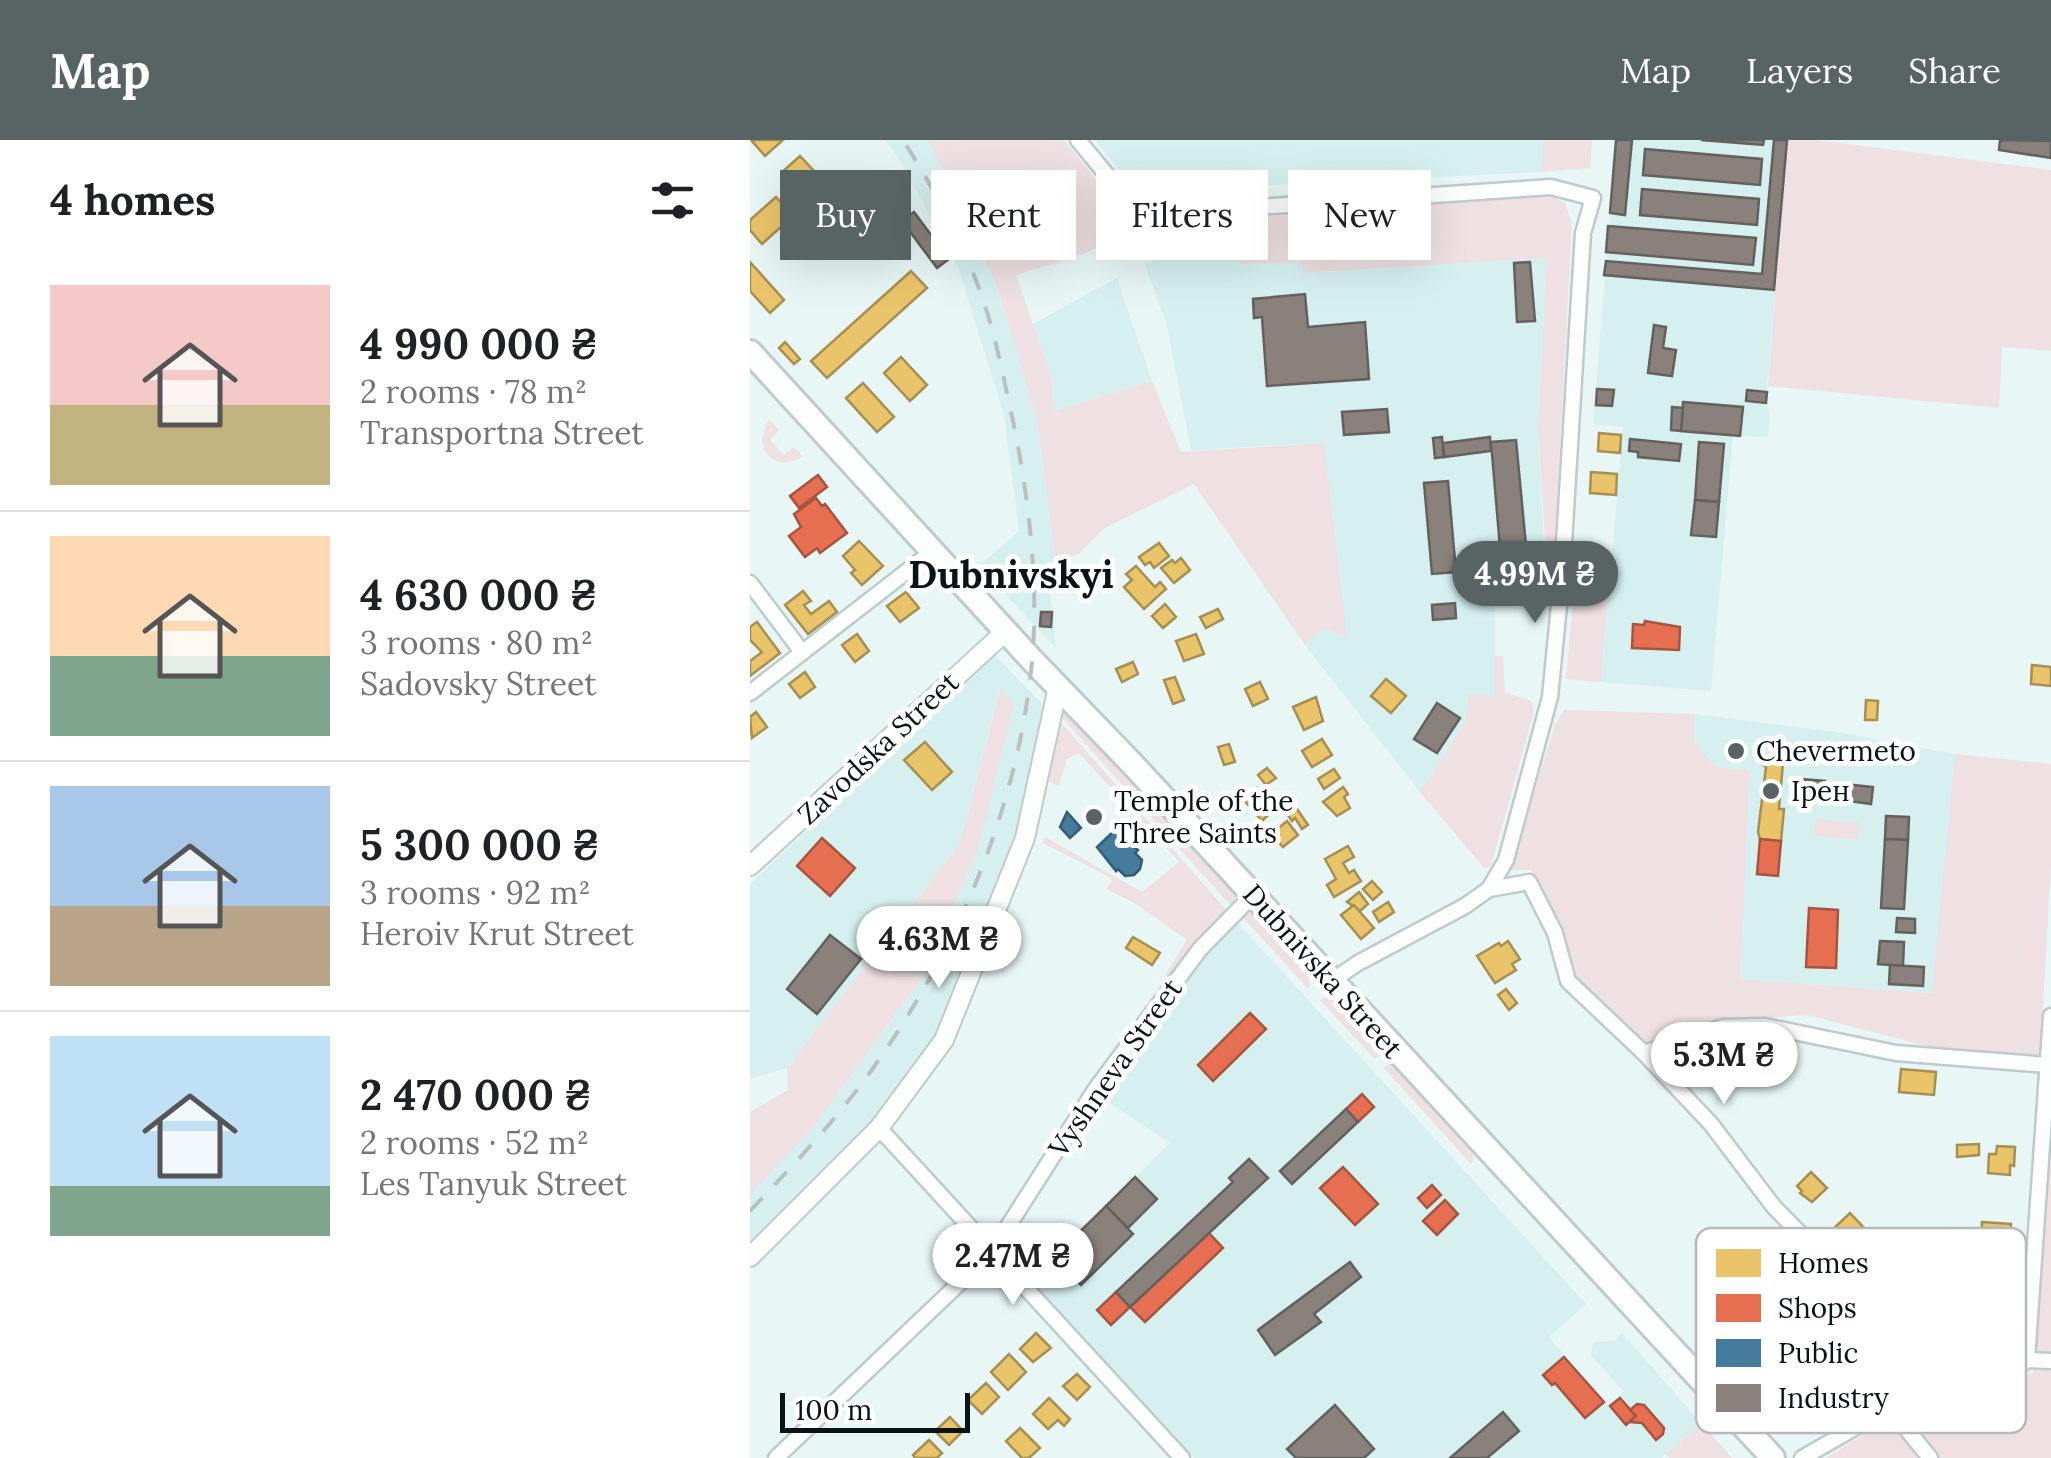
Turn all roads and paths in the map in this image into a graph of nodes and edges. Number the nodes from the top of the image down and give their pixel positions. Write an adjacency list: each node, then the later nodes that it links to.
1 (1078, 140): 10 (street)
2 (750, 352): 3 (main road, Dubnivska Street)
3 (932, 551): 5 (main road, Dubnivska Street); 6 (street)
4 (750, 583): 6 (street)
5 (1006, 631): 7 (main road, Dubnivska Street); 9 (street, Zavodska Street)
6 (802, 652): 8 (street)
7 (1058, 688): 11 (main road, Dubnivska Street); 17 (street)
8 (750, 693)
9 (750, 866)
10 (1489, 889): 12 (street); 14 (street)
11 (1254, 895): 12 (main road, Dubnivska Street); 20 (street, Vyshneva Street)
12 (1330, 982): 24 (main road, Dubnivska Street)
13 (2051, 1016): 15 (street)
14 (1644, 1053): 15 (street); 18 (street)
15 (2048, 1065): 16 (street)
16 (2048, 1113): 19 (street)
17 (879, 1128): 20 (street); 21 (street)
18 (1795, 1228)
19 (2043, 1239): 22 (street)
20 (991, 1253): 28 (street); 29 (street, Vyshneva Street)
21 (750, 1256)
22 (2026, 1360): 23 (street)
23 (2051, 1362)
24 (1696, 1375)
25 (1750, 1433): 30 (main road, Dubnivska Street)
26 (1845, 1433): 31 (street)
27 (1910, 1433): 32 (street)
28 (1172, 1455)
29 (776, 1458)
30 (1773, 1458)
31 (1802, 1458)
32 (1930, 1458)

